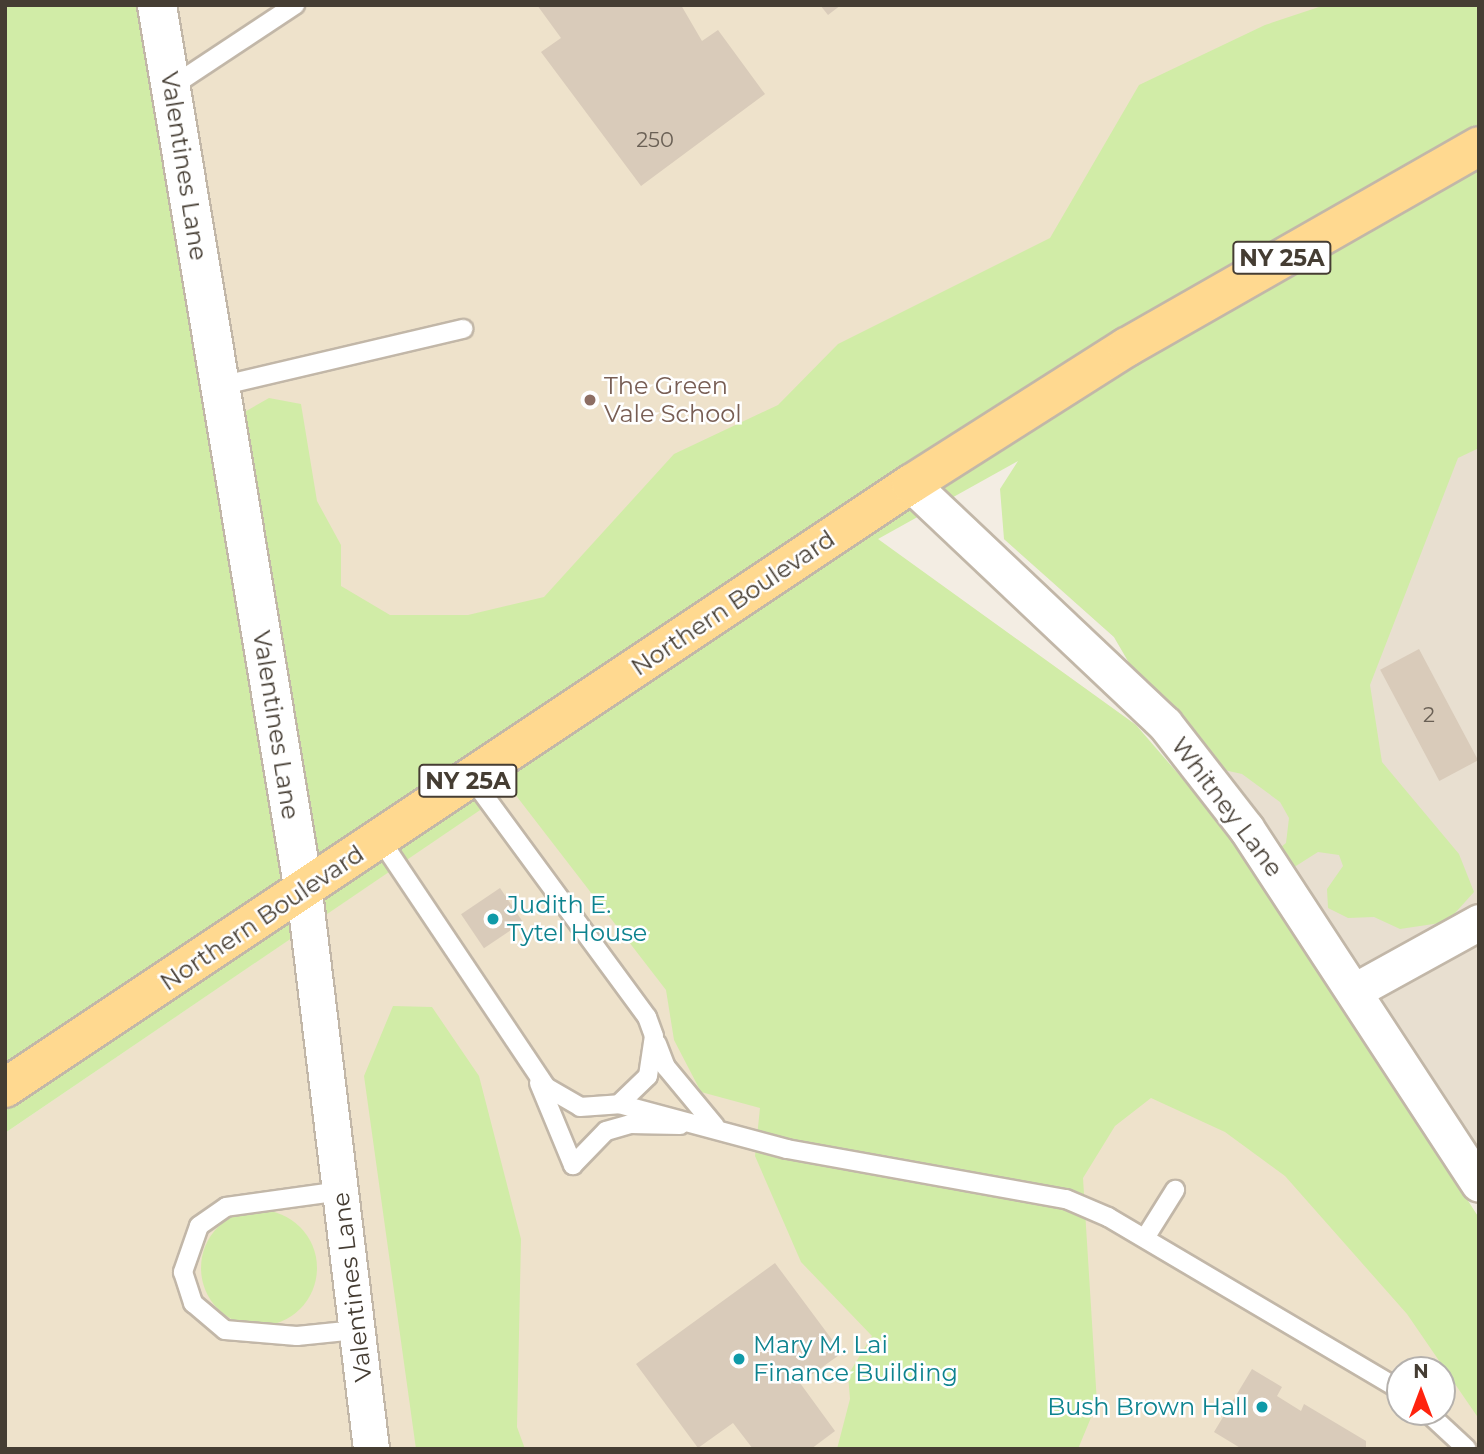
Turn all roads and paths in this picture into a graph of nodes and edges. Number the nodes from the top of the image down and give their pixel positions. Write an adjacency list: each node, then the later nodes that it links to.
1 (157, 5): 3 (street, Valentines Lane)
2 (295, 5): 3 (lane)
3 (171, 87): 6 (street, Valentines Lane)
4 (1479, 146): 7 (main road, Northern Boulevard / NY 25A)
5 (463, 329): 6 (lane)
6 (220, 386): 10 (street, Valentines Lane)
7 (911, 484): 8 (main road, Northern Boulevard / NY 25A); 12 (street, Whitney Lane)
8 (472, 779): 9 (main road, Northern Boulevard / NY 25A); 13 (lane)
9 (380, 839): 10 (main road, Northern Boulevard / NY 25A); 14 (lane)
10 (304, 891): 15 (main road, Northern Boulevard / NY 25A); 20 (street, Valentines Lane)
11 (1479, 922): 12 (street)
12 (1356, 990): 18 (street, Whitney Lane)
13 (654, 1036): 16 (lane); 17 (lane)
14 (534, 1070): 16 (lane); 17 (lane)
15 (5, 1088)
16 (619, 1104): 17 (lane)
17 (717, 1128): 21 (lane)
18 (1479, 1184)
19 (1175, 1190): 21 (lane)
20 (341, 1191): 22 (street, Valentines Lane); 22 (lane)
21 (1145, 1238): 23 (lane)
22 (356, 1330): 25 (street, Valentines Lane)
23 (1386, 1382)
24 (1442, 1426): 26 (lane)
25 (371, 1449)
26 (1467, 1449)

